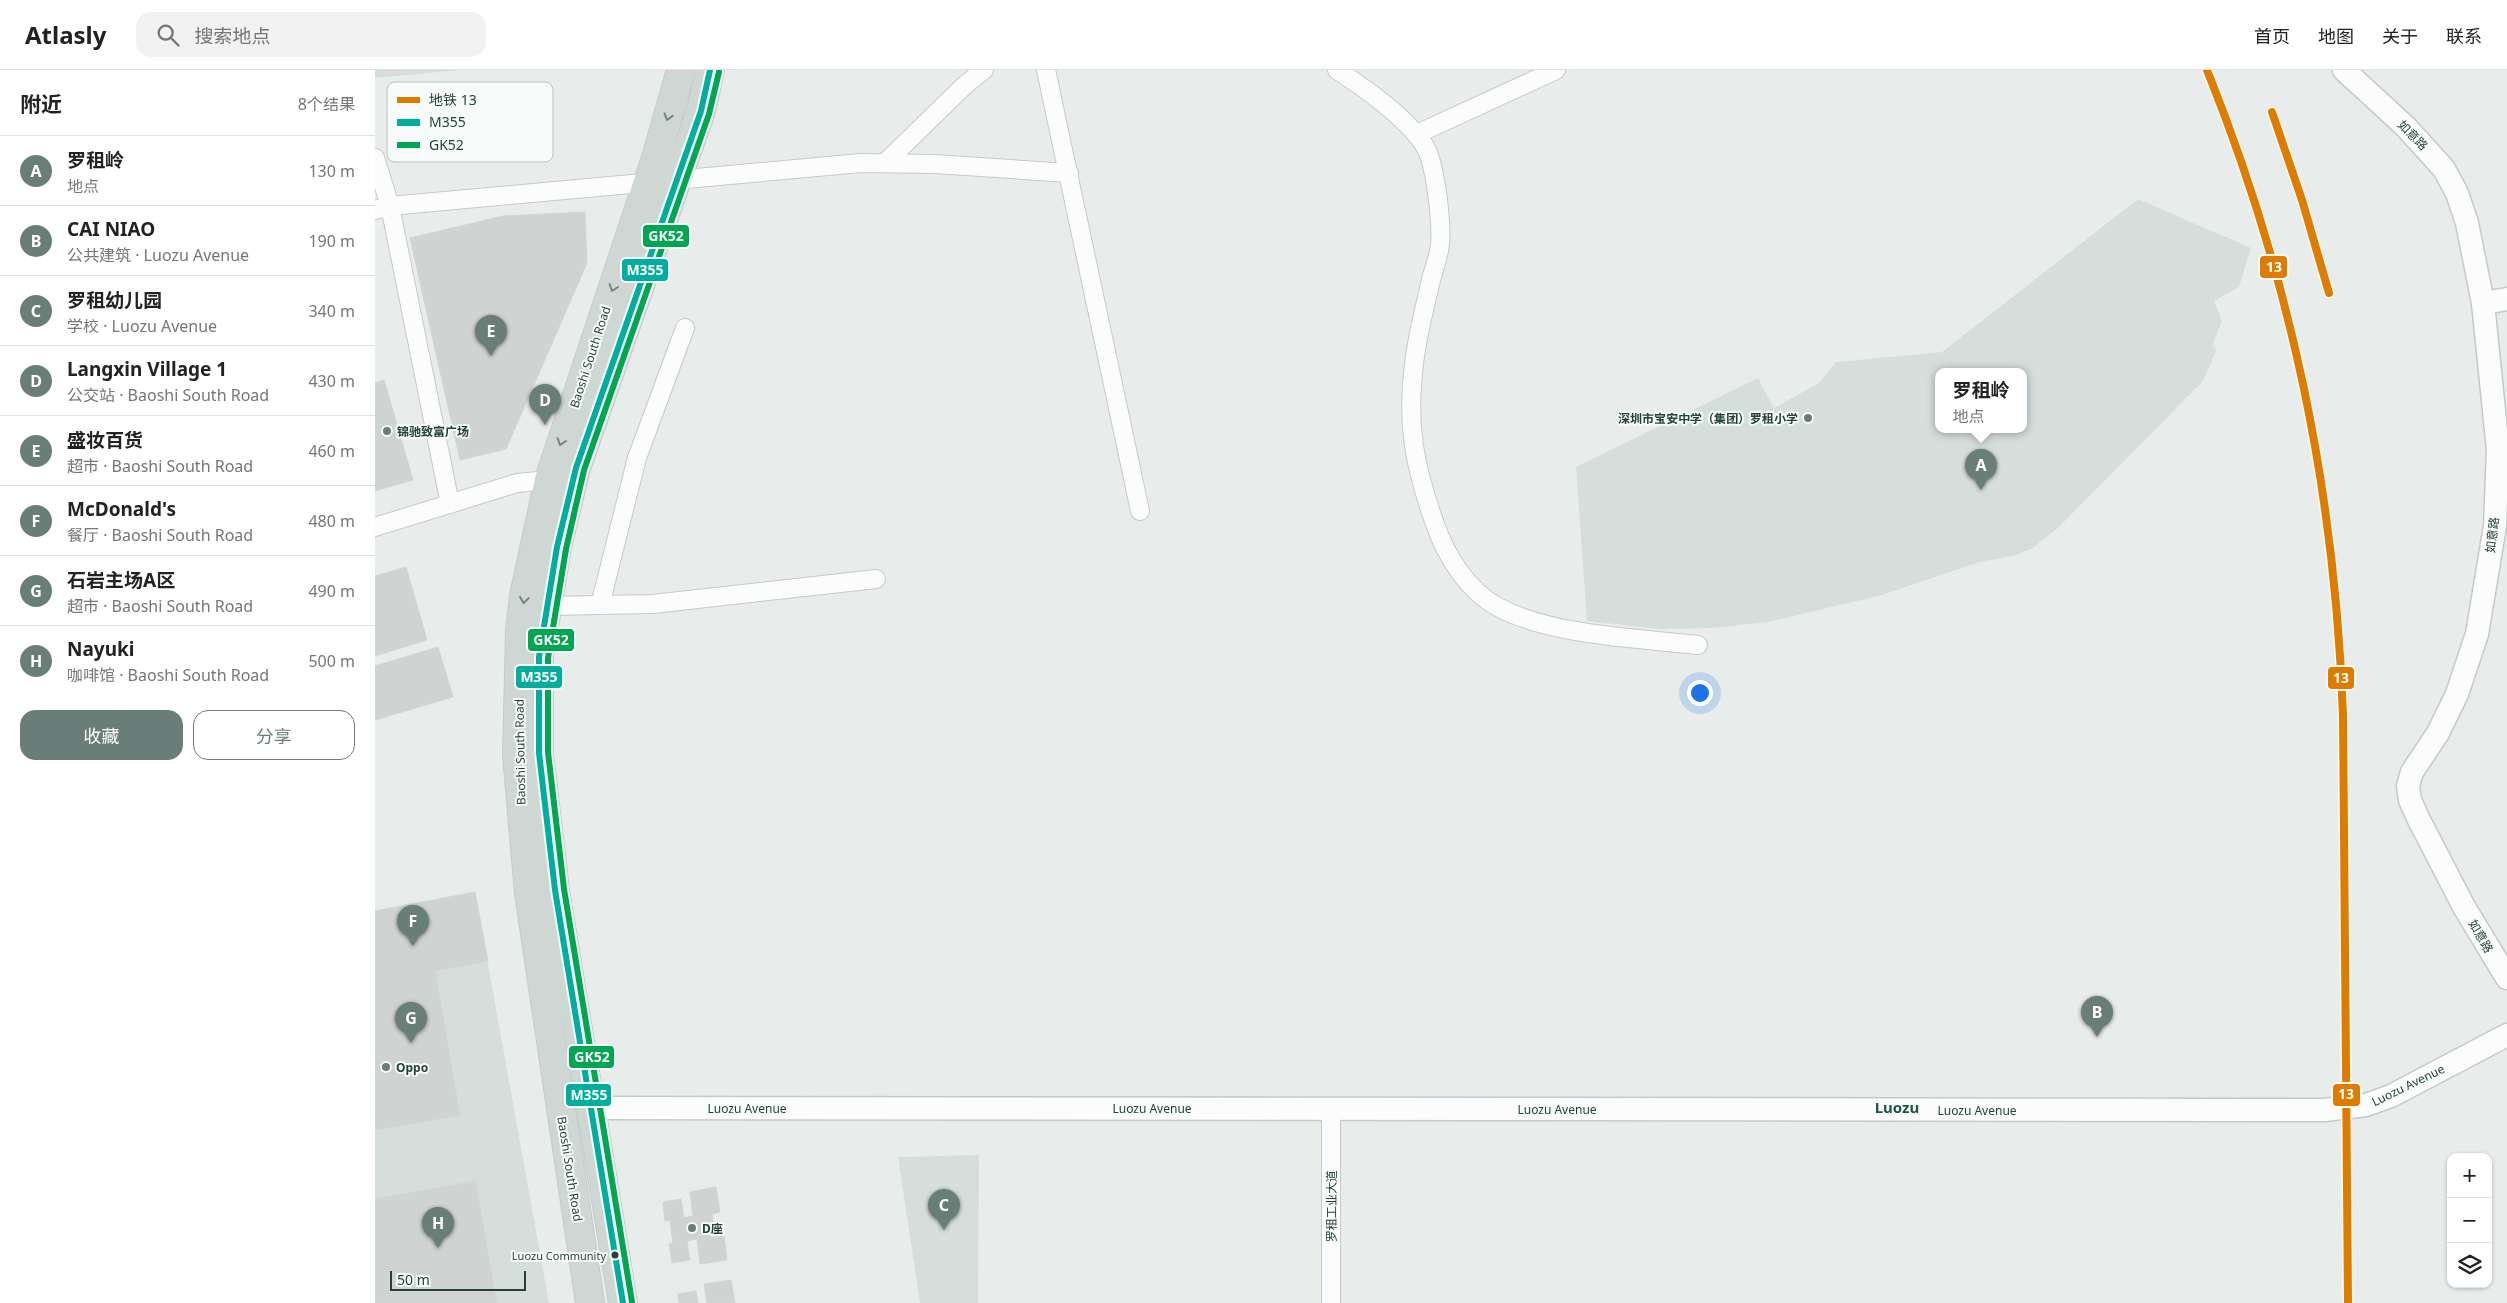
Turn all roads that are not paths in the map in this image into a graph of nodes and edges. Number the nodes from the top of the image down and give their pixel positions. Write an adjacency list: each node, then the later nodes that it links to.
1 (681, 70): 13 (main road, Baoshi South Road, one-way to 13)
2 (710, 70): 12 (main road, Baoshi South Road)
3 (984, 70): 10 (street)
4 (1046, 70): 11 (street)
5 (1337, 70): 8 (street)
6 (1556, 70): 8 (street)
7 (2344, 70): 16 (street, 如意路)
8 (1417, 134): 26 (street)
9 (375, 158): 14 (street)
10 (885, 164): 11 (street); 12 (street)
11 (1069, 173): 20 (street)
12 (677, 182): 13 (street); 25 (main road, Baoshi South Road)
13 (647, 184): 14 (street); 18 (main road, Baoshi South Road, one-way to 18)
14 (382, 208): 19 (street)
15 (2507, 300): 16 (street)
16 (2483, 303): 21 (street, 如意路)
17 (685, 328): 24 (street)
18 (549, 480): 19 (street); 31 (main road, Baoshi South Road, one-way to 31)
19 (449, 504): 22 (street)
20 (1141, 511)
21 (2501, 520): 27 (street, 如意路)
22 (375, 527)
23 (876, 579): 24 (street)
24 (600, 605): 25 (street)
25 (547, 606): 29 (main road, Baoshi South Road)
26 (1698, 645)
27 (2507, 978)
28 (2507, 1035): 30 (street, Luozu Avenue)
29 (591, 1108): 30 (street, Luozu Avenue); 32 (main road, Baoshi South Road)
30 (1331, 1109): 33 (street, 罗租工业大道)
31 (591, 1303)
32 (623, 1303)
33 (1331, 1303)

